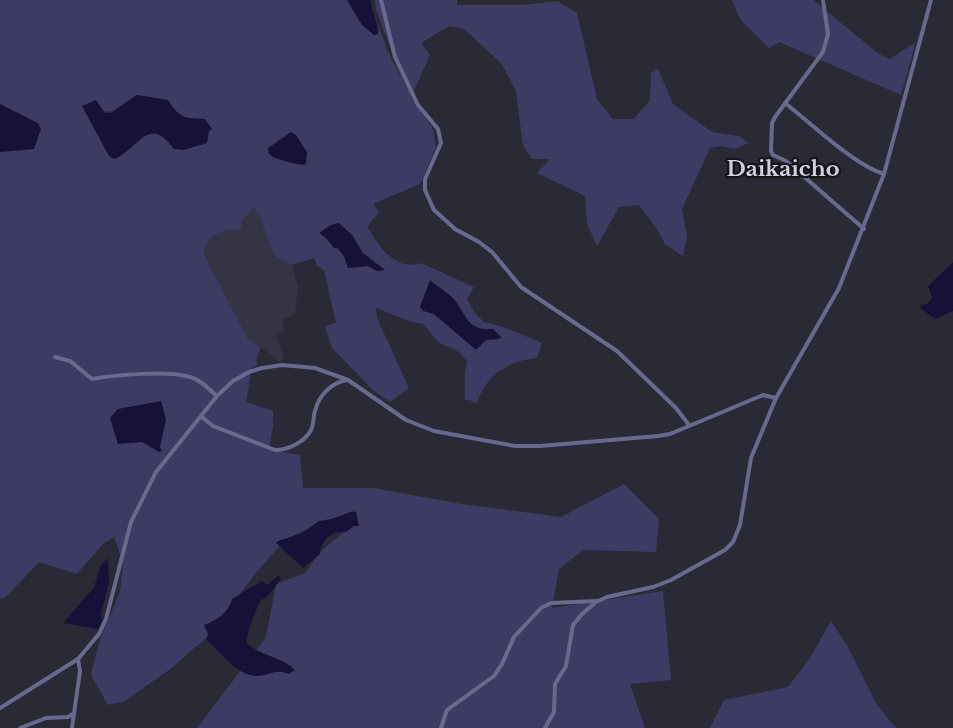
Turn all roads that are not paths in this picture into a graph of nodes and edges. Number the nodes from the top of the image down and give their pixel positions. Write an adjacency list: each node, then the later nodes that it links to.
1 (381, 0): 12 (street)
2 (824, 0): 4 (street)
3 (931, 0): 5 (street)
4 (785, 103): 5 (street); 6 (street)
5 (884, 174): 6 (street)
6 (864, 229): 10 (street)
7 (55, 357): 9 (street)
8 (348, 380): 9 (street); 11 (street); 12 (street)
9 (217, 396): 11 (street)
10 (776, 398): 12 (street); 13 (street)
11 (202, 417): 14 (street)
12 (689, 425)
13 (599, 601): 19 (street); 20 (street)
14 (78, 658): 15 (street); 16 (street)
15 (0, 708)
16 (74, 714): 17 (street); 18 (street)
17 (20, 728)
18 (72, 728)
19 (441, 728)
20 (545, 728)

